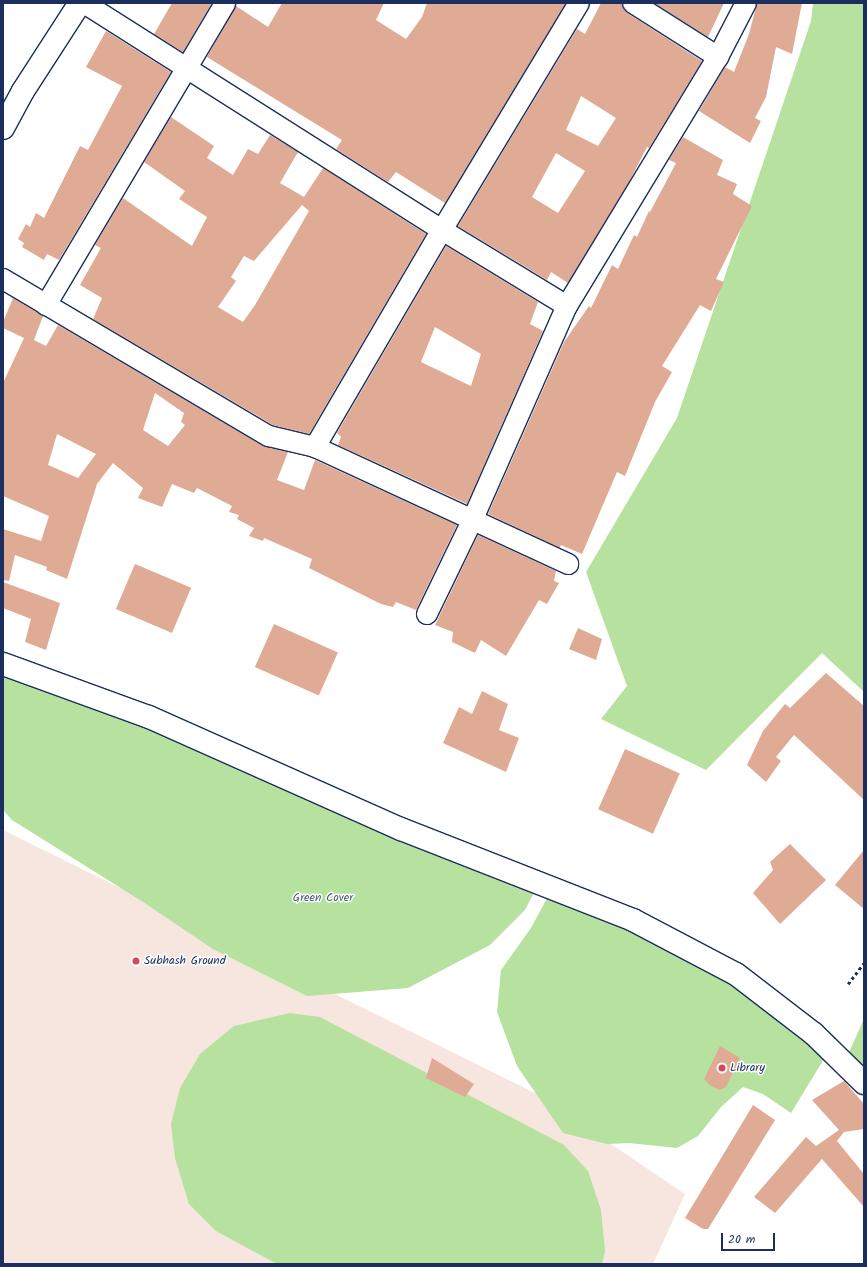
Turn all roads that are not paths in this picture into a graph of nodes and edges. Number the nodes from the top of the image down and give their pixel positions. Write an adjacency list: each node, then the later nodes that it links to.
1 (80, 3): 9 (main road)
2 (84, 3): 8 (street)
3 (225, 3): 8 (street)
4 (579, 3): 10 (street)
5 (632, 3): 7 (street)
6 (746, 3): 7 (street)
7 (718, 57): 13 (street)
8 (187, 68): 10 (street); 12 (street)
9 (3, 128)
10 (442, 230): 13 (street); 14 (street)
11 (3, 279): 12 (street)
12 (46, 305): 14 (street)
13 (567, 306): 15 (street)
14 (315, 447): 15 (street)
15 (472, 521): 16 (street); 17 (street)
16 (568, 564)
17 (427, 614)
18 (3, 664): 19 (main road)
19 (864, 1083)

